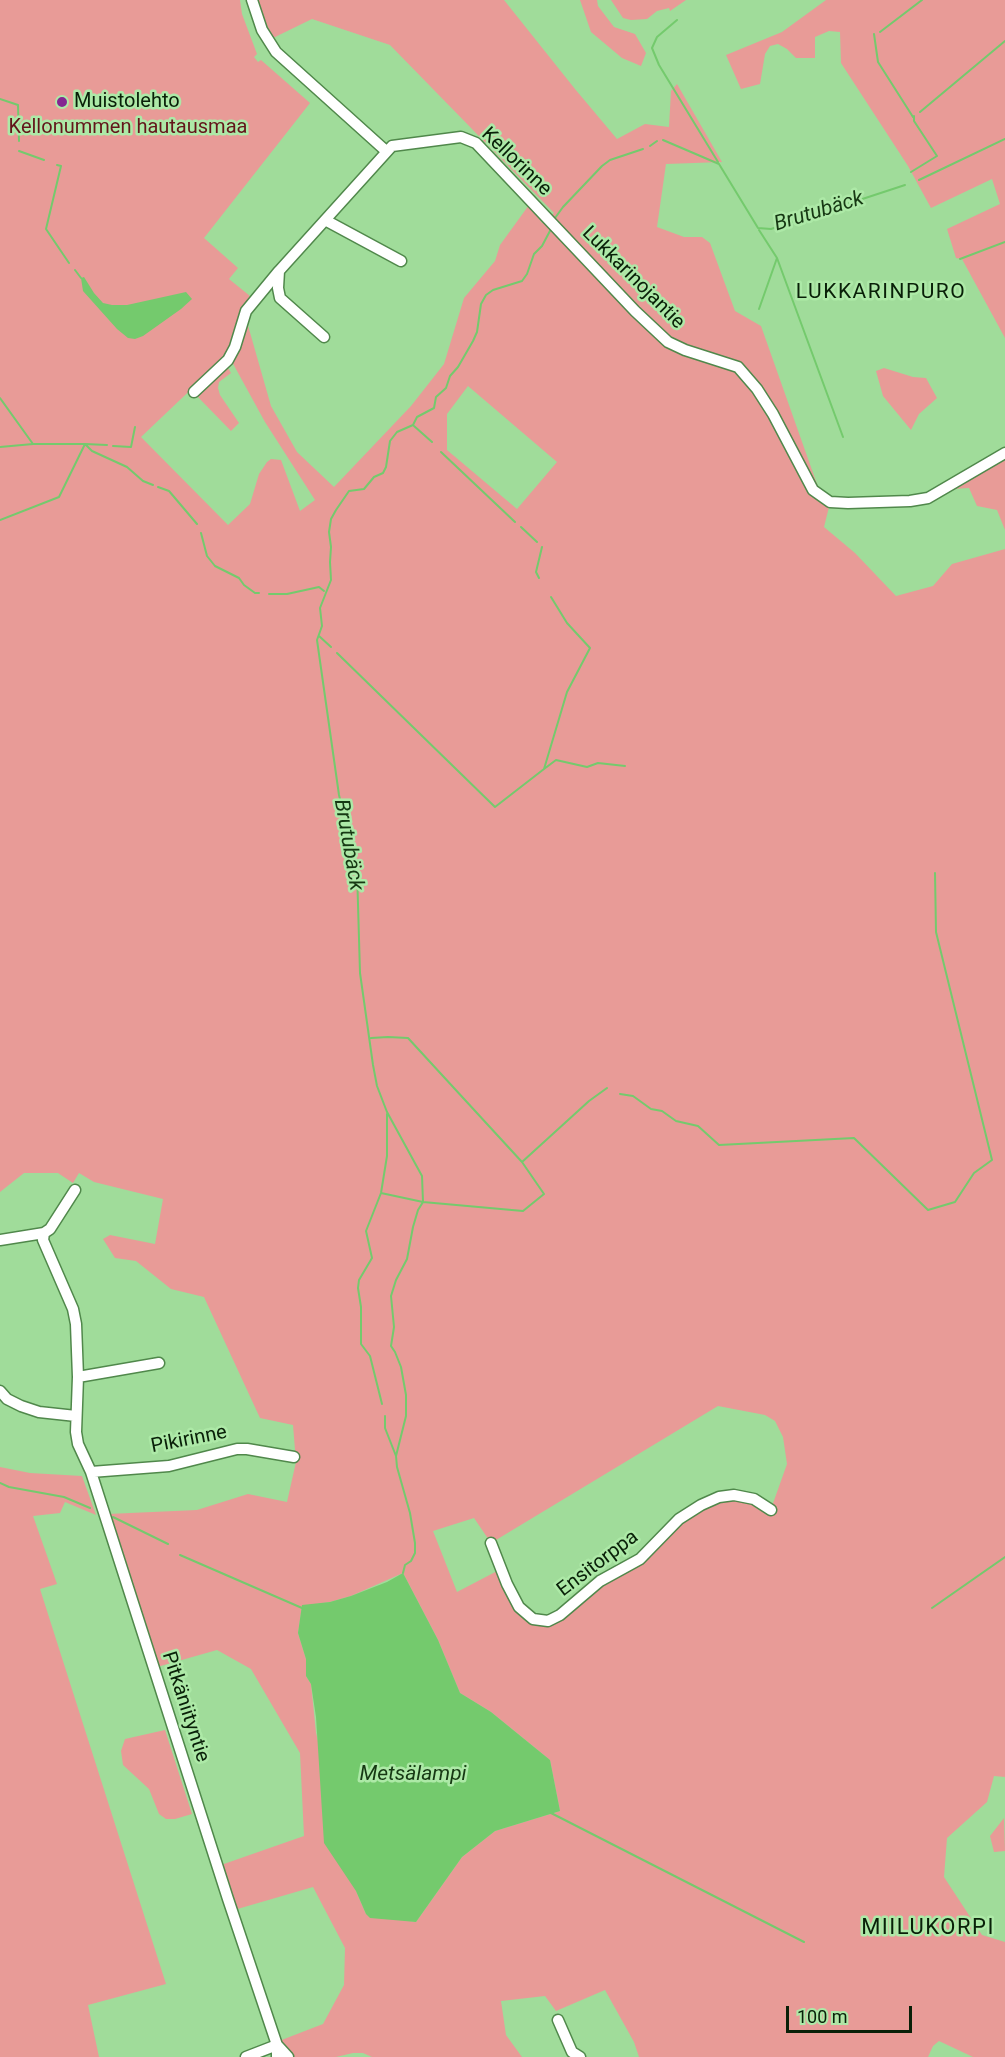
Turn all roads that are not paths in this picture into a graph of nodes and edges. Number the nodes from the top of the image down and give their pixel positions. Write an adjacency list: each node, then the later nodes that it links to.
1 (252, 0): 2 (street)
2 (386, 151): 3 (street); 4 (street, Kellorinne)
3 (325, 220): 5 (street); 6 (street)
4 (549, 220): 9 (street, Lukkarinojantie)
5 (401, 261)
6 (279, 271): 7 (street); 8 (street)
7 (324, 337)
8 (194, 392)
9 (1005, 453)
10 (75, 1190): 11 (street)
11 (44, 1233): 12 (street); 14 (street, Pitkäniityntie)
12 (0, 1240)
13 (159, 1363): 14 (street)
14 (78, 1377): 16 (street, Pitkäniityntie)
15 (0, 1391): 16 (street)
16 (76, 1416): 18 (street, Pitkäniityntie)
17 (294, 1457): 18 (street, Pikirinne)
18 (91, 1472): 22 (street, Pitkäniityntie)
19 (771, 1510): 20 (street, Ensitorppa)
20 (491, 1543)
21 (558, 2020): 26 (street)
22 (277, 2045): 23 (street); 24 (street, Pitkäniityntie); 25 (street, Pitkäniityntie)
23 (246, 2057)
24 (277, 2057)
25 (288, 2057)
26 (580, 2057)

